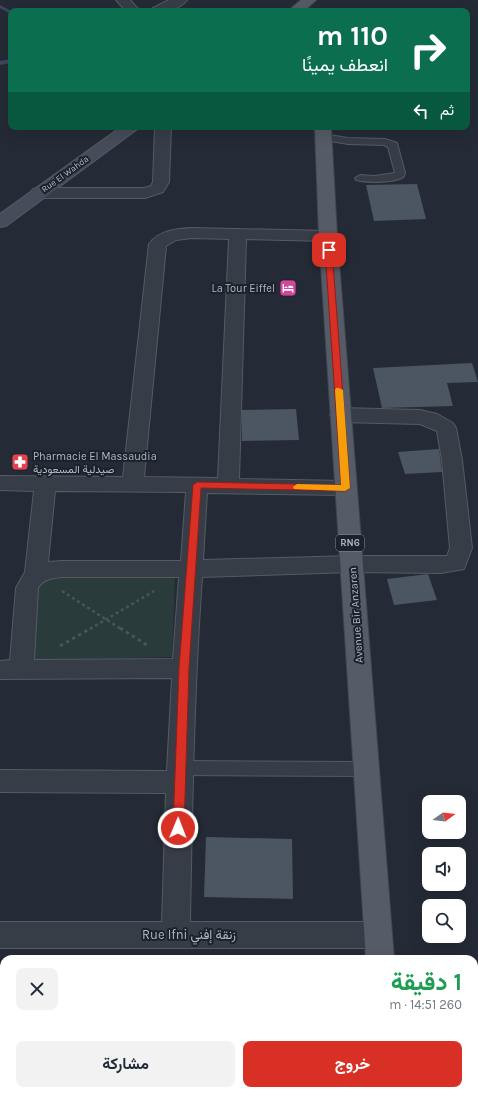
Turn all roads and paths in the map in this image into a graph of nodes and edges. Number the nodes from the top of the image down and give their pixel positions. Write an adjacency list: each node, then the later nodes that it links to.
1 (123, 0): 4 (street)
2 (180, 0): 5 (street)
3 (309, 0): 6 (main road)
4 (130, 8)
5 (164, 8)
6 (299, 8)
7 (127, 130): 11 (street, Rue El Wahda)
8 (163, 130): 11 (street)
9 (323, 132): 10 (lane); 14 (main road, Avenue Bir Anzaren / RN6)
10 (360, 178)
11 (39, 194): 12 (street, Rue El Wahda)
12 (0, 222)
13 (238, 234): 14 (street); 18 (street); 20 (street)
14 (328, 236): 15 (main road, Avenue Bir Anzaren / RN6)
15 (340, 415): 21 (main road, Avenue Bir Anzaren / RN6); 22 (street)
16 (0, 483): 17 (street)
17 (45, 484): 18 (street); 24 (street)
18 (133, 484): 19 (street)
19 (197, 485): 20 (street); 23 (street)
20 (228, 485): 21 (street)
21 (345, 488): 22 (main road, Avenue Bir Anzaren / RN6)
22 (352, 564): 23 (street); 28 (main road, Avenue Bir Anzaren / RN6)
23 (191, 569): 24 (street); 25 (path); 26 (street)
24 (36, 575): 25 (path); 27 (street)
25 (106, 619): 26 (path); 27 (path)
26 (184, 668): 27 (street); 29 (street)
27 (10, 670)
28 (366, 769): 29 (lane); 33 (main road, Avenue Bir Anzaren / RN6)
29 (180, 775): 30 (street); 31 (street)
30 (0, 781)
31 (176, 934): 32 (street, Rue Ifni زنقة إفني); 33 (street, Rue Ifni زنقة إفني)
32 (0, 935)
33 (379, 947)

